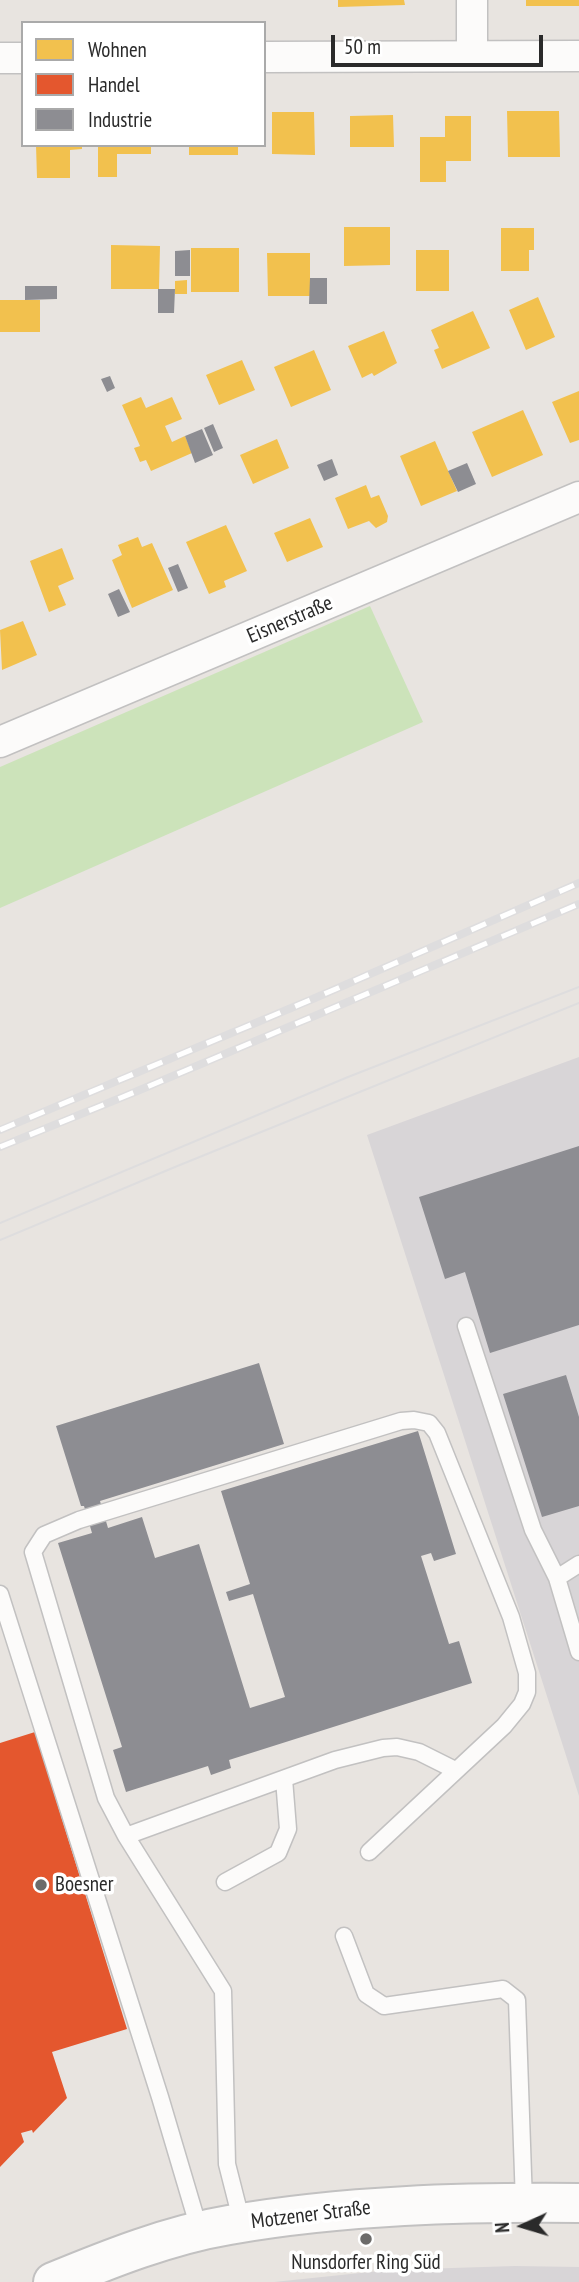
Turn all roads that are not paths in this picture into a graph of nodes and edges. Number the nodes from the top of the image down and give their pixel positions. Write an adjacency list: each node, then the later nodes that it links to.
1 (472, 0): 2 (street)
2 (472, 56): 3 (street); 4 (street)
3 (579, 56)
4 (266, 57)
5 (0, 58): 6 (street)
6 (21, 58)
7 (579, 497): 8 (street, Eisnerstraße)
8 (0, 742)
9 (466, 1326): 11 (lane)
10 (579, 1564): 11 (lane)
11 (557, 1577): 13 (lane)
12 (0, 1594): 23 (lane)
13 (579, 1652)
14 (455, 1770): 15 (lane); 16 (lane); 17 (lane)
15 (284, 1779): 16 (lane); 18 (lane)
16 (126, 1836): 22 (lane)
17 (369, 1852)
18 (225, 1882)
19 (344, 1936): 20 (lane)
20 (524, 2203): 21 (street, Motzener Straße); 22 (street, Motzener Straße)
21 (579, 2203)
22 (242, 2223): 23 (street, Motzener Straße)
23 (200, 2232): 24 (street, Motzener Straße)
24 (53, 2282)

